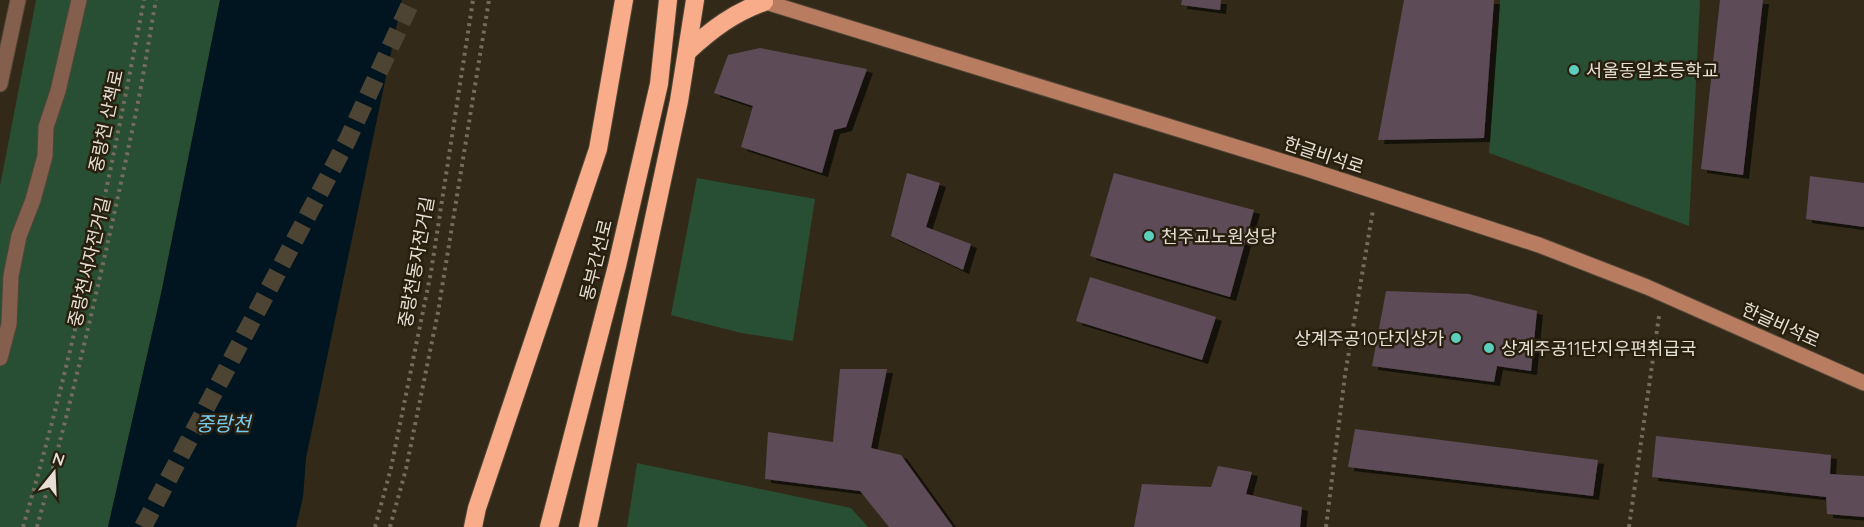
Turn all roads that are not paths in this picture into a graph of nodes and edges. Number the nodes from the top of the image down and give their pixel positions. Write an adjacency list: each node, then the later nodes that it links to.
1 (18, 0): 8 (street)
2 (79, 0): 9 (street)
3 (624, 0): 11 (highway)
4 (668, 0): 12 (highway, 동부간선로)
5 (695, 0): 7 (highway)
6 (761, 1): 7 (highway); 10 (main road, 한글비석로)
7 (687, 52): 13 (highway)
8 (0, 84)
9 (0, 358)
10 (1864, 383)
11 (473, 527)
12 (549, 527)
13 (588, 527)

